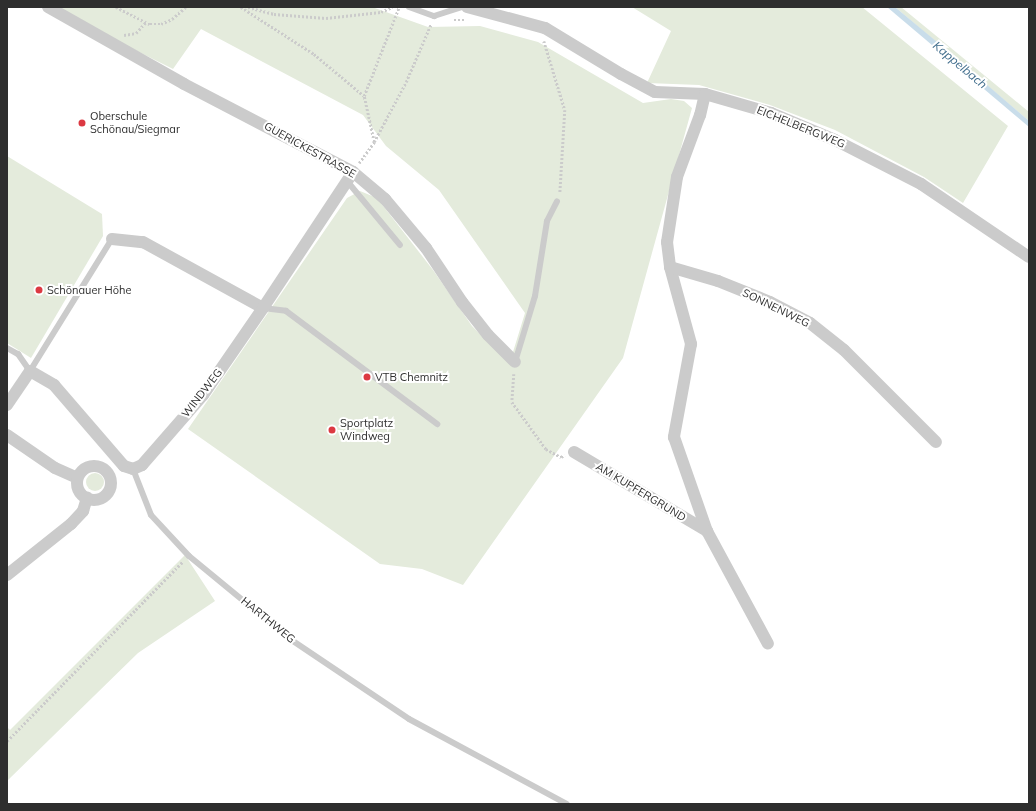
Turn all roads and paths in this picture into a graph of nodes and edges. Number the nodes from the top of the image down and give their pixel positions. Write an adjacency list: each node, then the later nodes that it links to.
1 (48, 7): 19 (street, GUERICKESTRASSE)
2 (116, 7): 13 (path)
3 (186, 7): 13 (path)
4 (241, 7): 17 (path)
5 (248, 7): 6 (path)
6 (392, 7)
7 (399, 7): 17 (path)
8 (409, 7): 11 (lane)
9 (461, 7): 11 (lane)
10 (467, 7): 16 (street, EICHELBERGWEG)
11 (434, 16): 12 (path); 18 (path)
12 (466, 20)
13 (146, 22): 14 (path)
14 (120, 34)
15 (548, 41): 20 (path)
16 (705, 94): 23 (street, EICHELBERGWEG); 24 (street, AM KUPFERGRUND)
17 (364, 96): 18 (path)
18 (374, 142): 19 (path)
19 (350, 176): 22 (lane); 25 (street, WINDWEG); 27 (street, GUERICKESTRASSE)
20 (557, 201): 27 (lane)
21 (112, 238): 25 (street); 28 (lane)
22 (400, 245)
23 (1029, 256)
24 (670, 267): 32 (street, SONNENWEG); 37 (street, AM KUPFERGRUND)
25 (263, 308): 30 (lane); 34 (street, WINDWEG)
26 (7, 348): 28 (lane)
27 (515, 362): 33 (path)
28 (30, 371): 29 (street); 34 (street)
29 (7, 405)
30 (437, 424)
31 (7, 435): 35 (street)
32 (936, 442)
33 (574, 452): 37 (street, AM KUPFERGRUND)
34 (133, 469): 38 (lane, HARTHWEG)
35 (77, 478): 36 (street); 36 (street)
36 (86, 498): 39 (street)
37 (707, 532): 40 (street, AM KUPFERGRUND)
38 (189, 556): 41 (path); 42 (lane, HARTHWEG)
39 (7, 575)
40 (768, 644)
41 (7, 741)
42 (567, 804)

